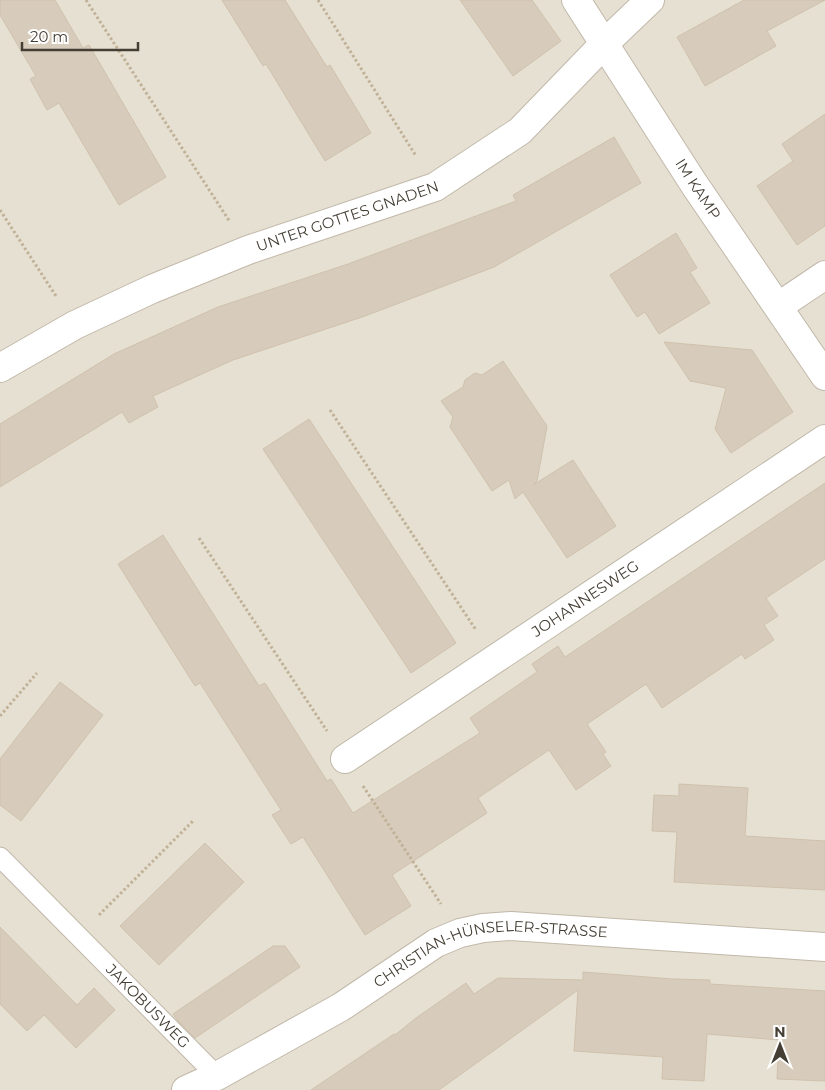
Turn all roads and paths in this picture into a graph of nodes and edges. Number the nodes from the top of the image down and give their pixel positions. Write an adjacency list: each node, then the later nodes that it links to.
1 (86, 0): 8 (path)
2 (318, 0): 6 (path)
3 (576, 0): 5 (street, IM KAMP)
4 (650, 0): 5 (street, UNTER GOTTES GNADEN)
5 (605, 43): 6 (street, UNTER GOTTES GNADEN); 10 (street, IM KAMP)
6 (435, 187): 8 (street, UNTER GOTTES GNADEN)
7 (0, 210): 11 (path)
8 (248, 250): 11 (street, UNTER GOTTES GNADEN)
9 (825, 275): 10 (street)
10 (779, 306): 13 (street, IM KAMP)
11 (75, 325): 12 (street, UNTER GOTTES GNADEN)
12 (0, 368)
13 (825, 376)
14 (330, 410): 17 (path)
15 (825, 440): 17 (street, JOHANNESWEG)
16 (199, 538): 20 (path)
17 (495, 658): 20 (street, JOHANNESWEG)
18 (36, 674): 19 (path)
19 (0, 716)
20 (345, 759): 23 (path)
21 (194, 820): 24 (path)
22 (0, 858): 24 (lane, JAKOBUSWEG)
23 (460, 933): 25 (street, CHRISTIAN-HÜNSELER-STRASSE); 26 (street, CHRISTIAN-HÜNSELER-STRASSE)
24 (77, 936): 26 (lane, JAKOBUSWEG)
25 (825, 947)
26 (217, 1076): 27 (street, CHRISTIAN-HÜNSELER-STRASSE)
27 (186, 1090)

